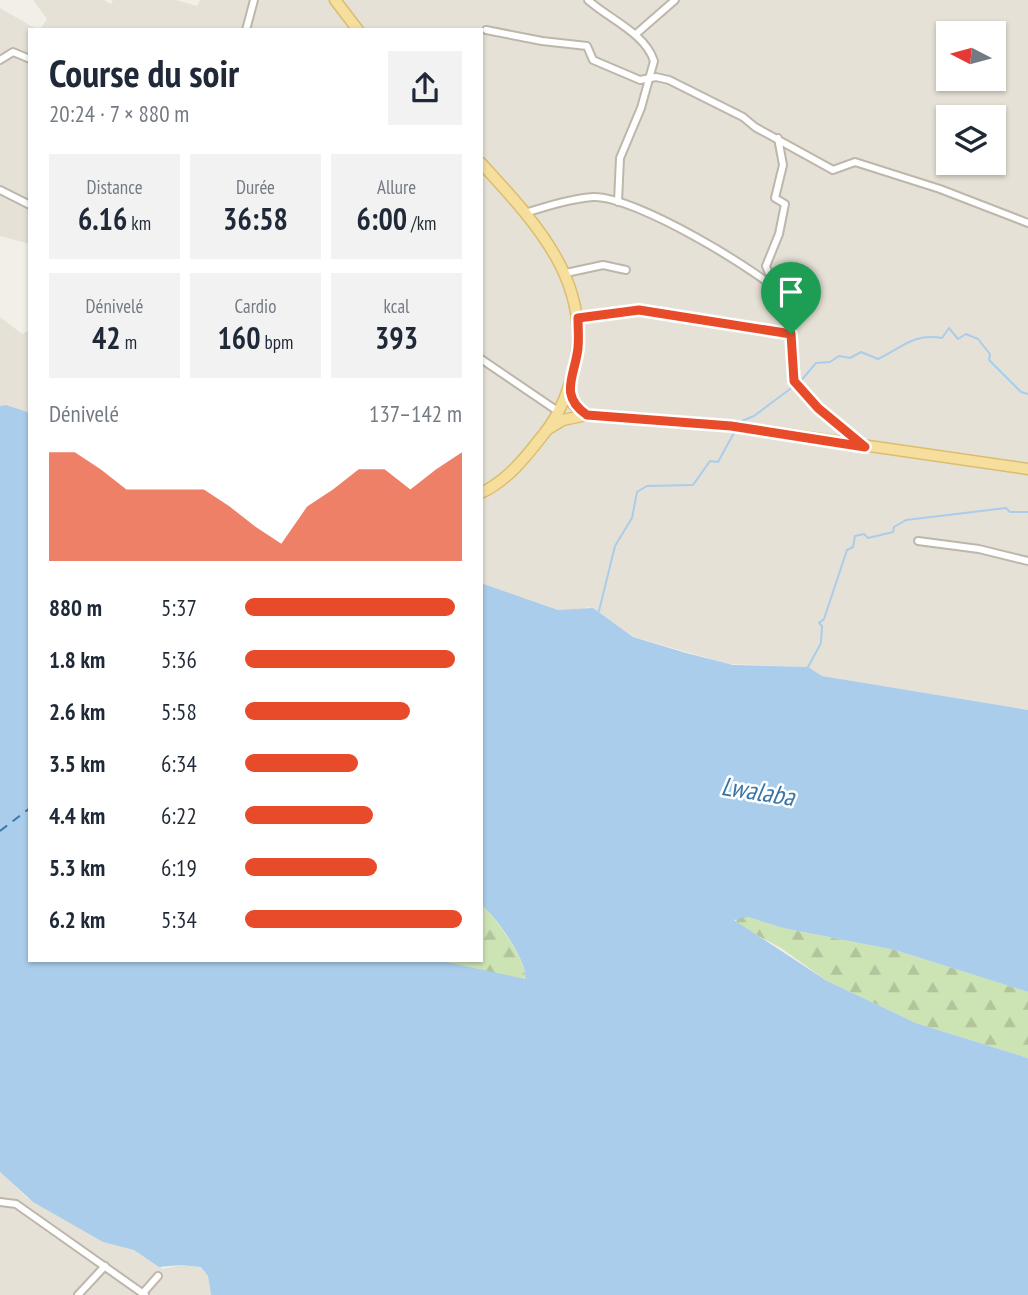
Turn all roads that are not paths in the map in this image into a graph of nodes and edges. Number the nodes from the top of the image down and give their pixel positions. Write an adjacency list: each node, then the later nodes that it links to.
1 (254, 0): 5 (street)
2 (335, 0): 6 (main road)
3 (588, 0): 8 (street)
4 (675, 0): 8 (street)
5 (247, 28)
6 (356, 28)
7 (486, 30): 11 (street)
8 (636, 34): 11 (street)
9 (28, 58): 10 (street)
10 (0, 60)
11 (651, 79): 12 (street); 15 (street)
12 (778, 138): 18 (street); 21 (street)
13 (483, 165): 17 (main road)
14 (0, 190): 16 (street)
15 (618, 202): 17 (street); 21 (street)
16 (28, 204)
17 (525, 213): 20 (main road)
18 (1028, 223)
19 (626, 270): 20 (street)
20 (566, 273): 22 (main road)
21 (773, 285): 23 (street)
22 (578, 318): 23 (street); 25 (main road)
23 (791, 334): 29 (street)
24 (483, 360): 26 (street)
25 (569, 390): 26 (main road); 27 (main road)
26 (559, 412): 28 (main road)
27 (587, 415): 28 (main road); 29 (main road)
28 (548, 429): 31 (main road)
29 (865, 447): 30 (main road)
30 (1028, 469)
31 (483, 492)
32 (918, 541): 33 (street)
33 (1028, 561)
34 (0, 1202): 35 (street)
35 (104, 1266): 37 (street); 38 (street)
36 (158, 1276): 37 (street)
37 (144, 1294)
38 (78, 1295)

